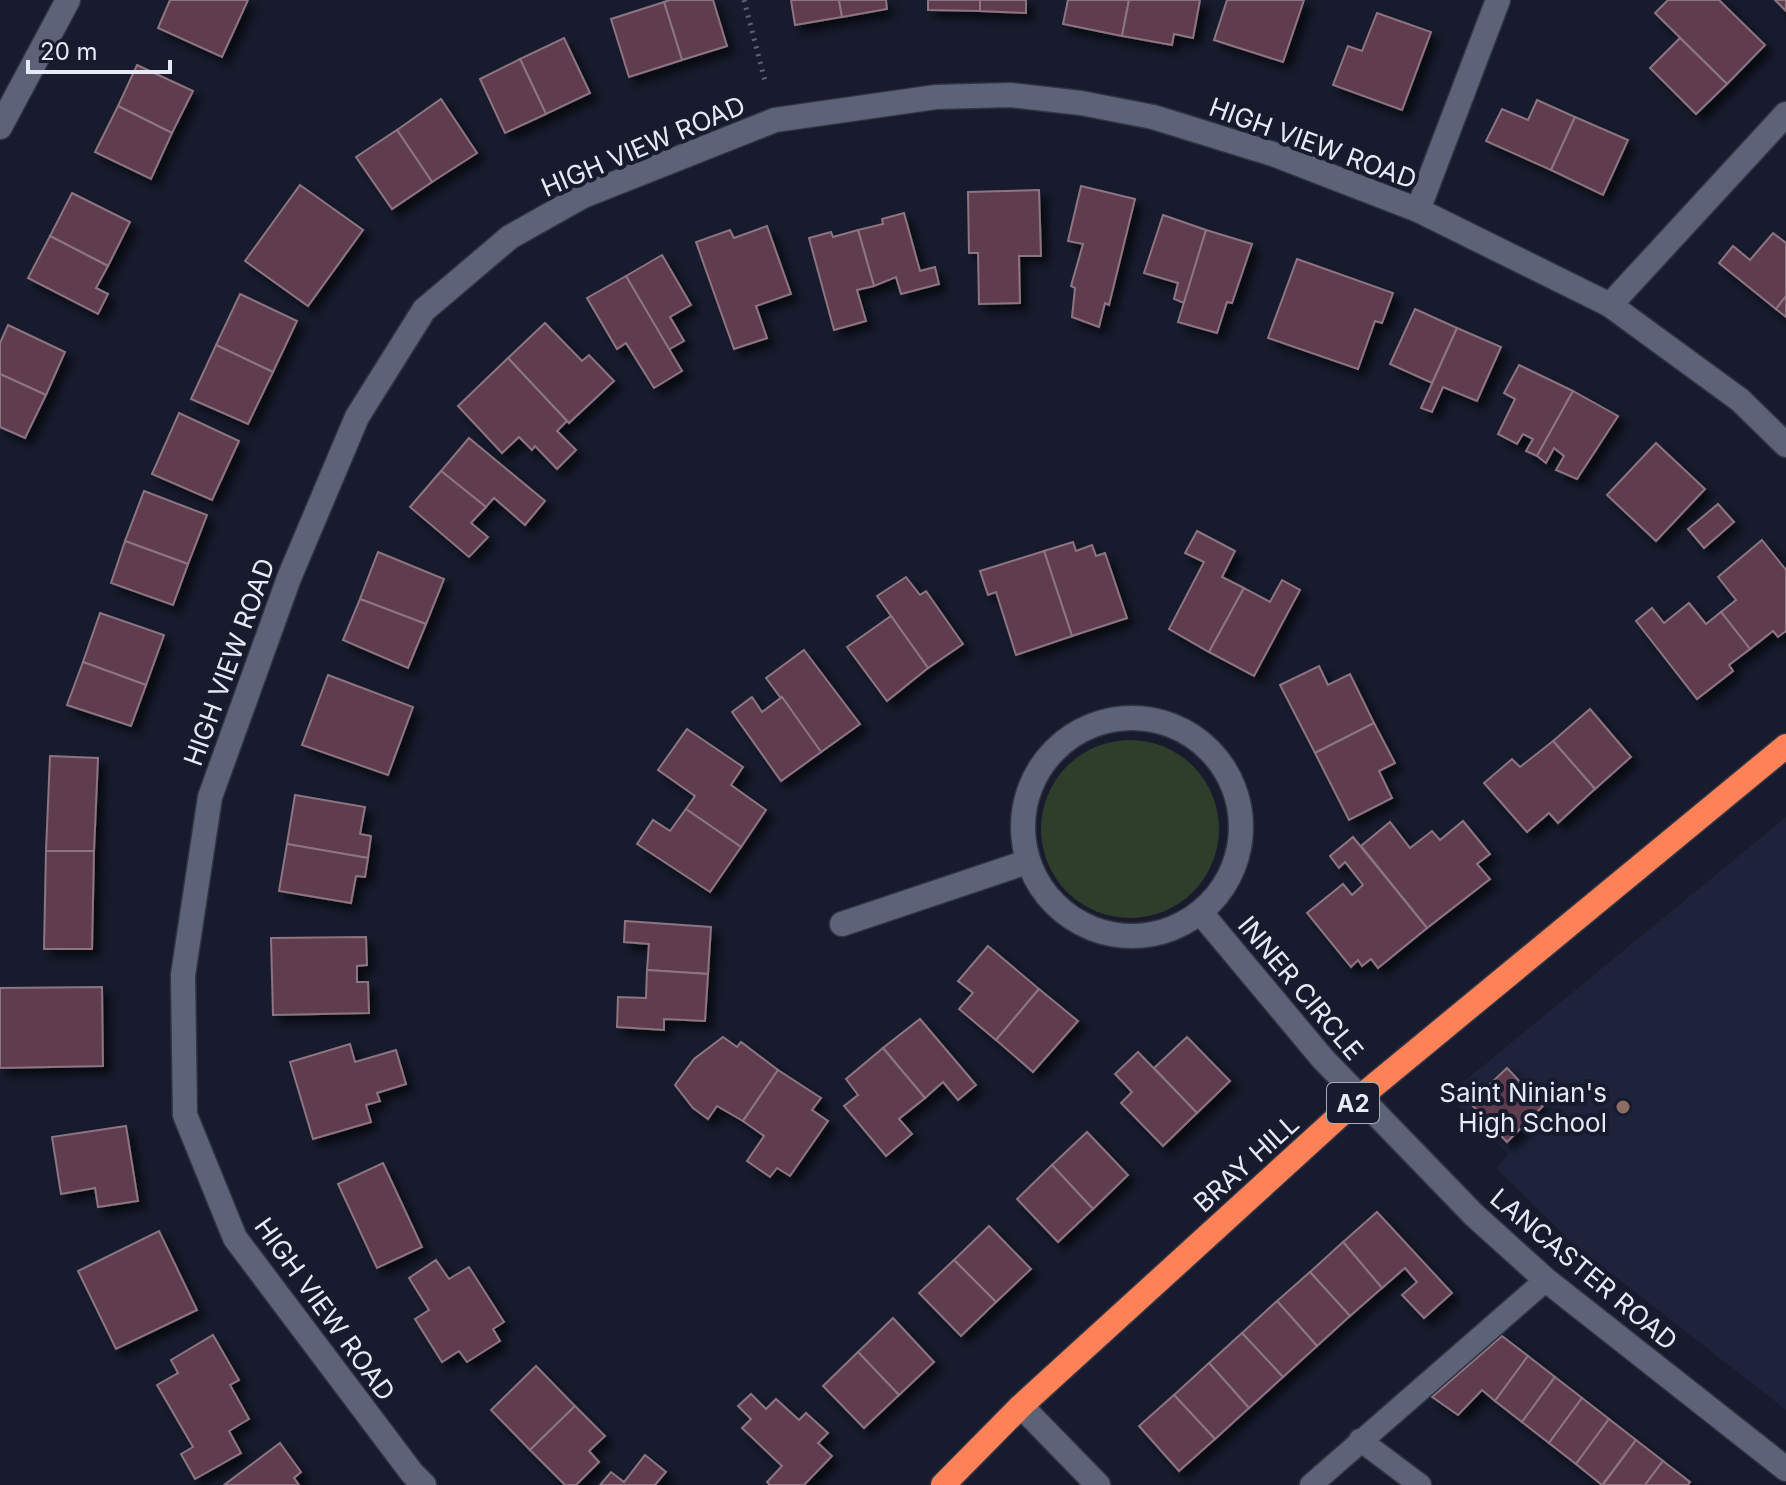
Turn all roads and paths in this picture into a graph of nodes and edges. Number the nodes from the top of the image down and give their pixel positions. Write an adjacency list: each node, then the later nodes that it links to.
1 (68, 0): 6 (street)
2 (744, 0): 5 (path)
3 (1498, 0): 7 (street)
4 (1786, 114): 8 (street)
5 (775, 120): 7 (street, HIGH VIEW ROAD); 19 (street, HIGH VIEW ROAD)
6 (0, 127)
7 (1418, 210): 8 (street, HIGH VIEW ROAD)
8 (1610, 305): 9 (street, HIGH VIEW ROAD)
9 (1786, 445)
10 (1786, 746): 14 (highway, BRAY HILL / A2)
11 (1027, 862): 12 (street, INNER CIRCLE); 12 (street, INNER CIRCLE); 13 (street)
12 (1201, 913): 14 (street, INNER CIRCLE)
13 (842, 924)
14 (1359, 1098): 15 (street, LANCASTER ROAD); 16 (highway, BRAY HILL / A2)
15 (1546, 1280): 17 (lane); 18 (street, LANCASTER ROAD)
16 (1021, 1406): 20 (highway, BRAY HILL / A2); 21 (street)
17 (1360, 1440): 22 (lane); 23 (lane)
18 (1786, 1469)
19 (424, 1485)
20 (943, 1485)
21 (1098, 1485)
22 (1311, 1485)
23 (1420, 1485)

